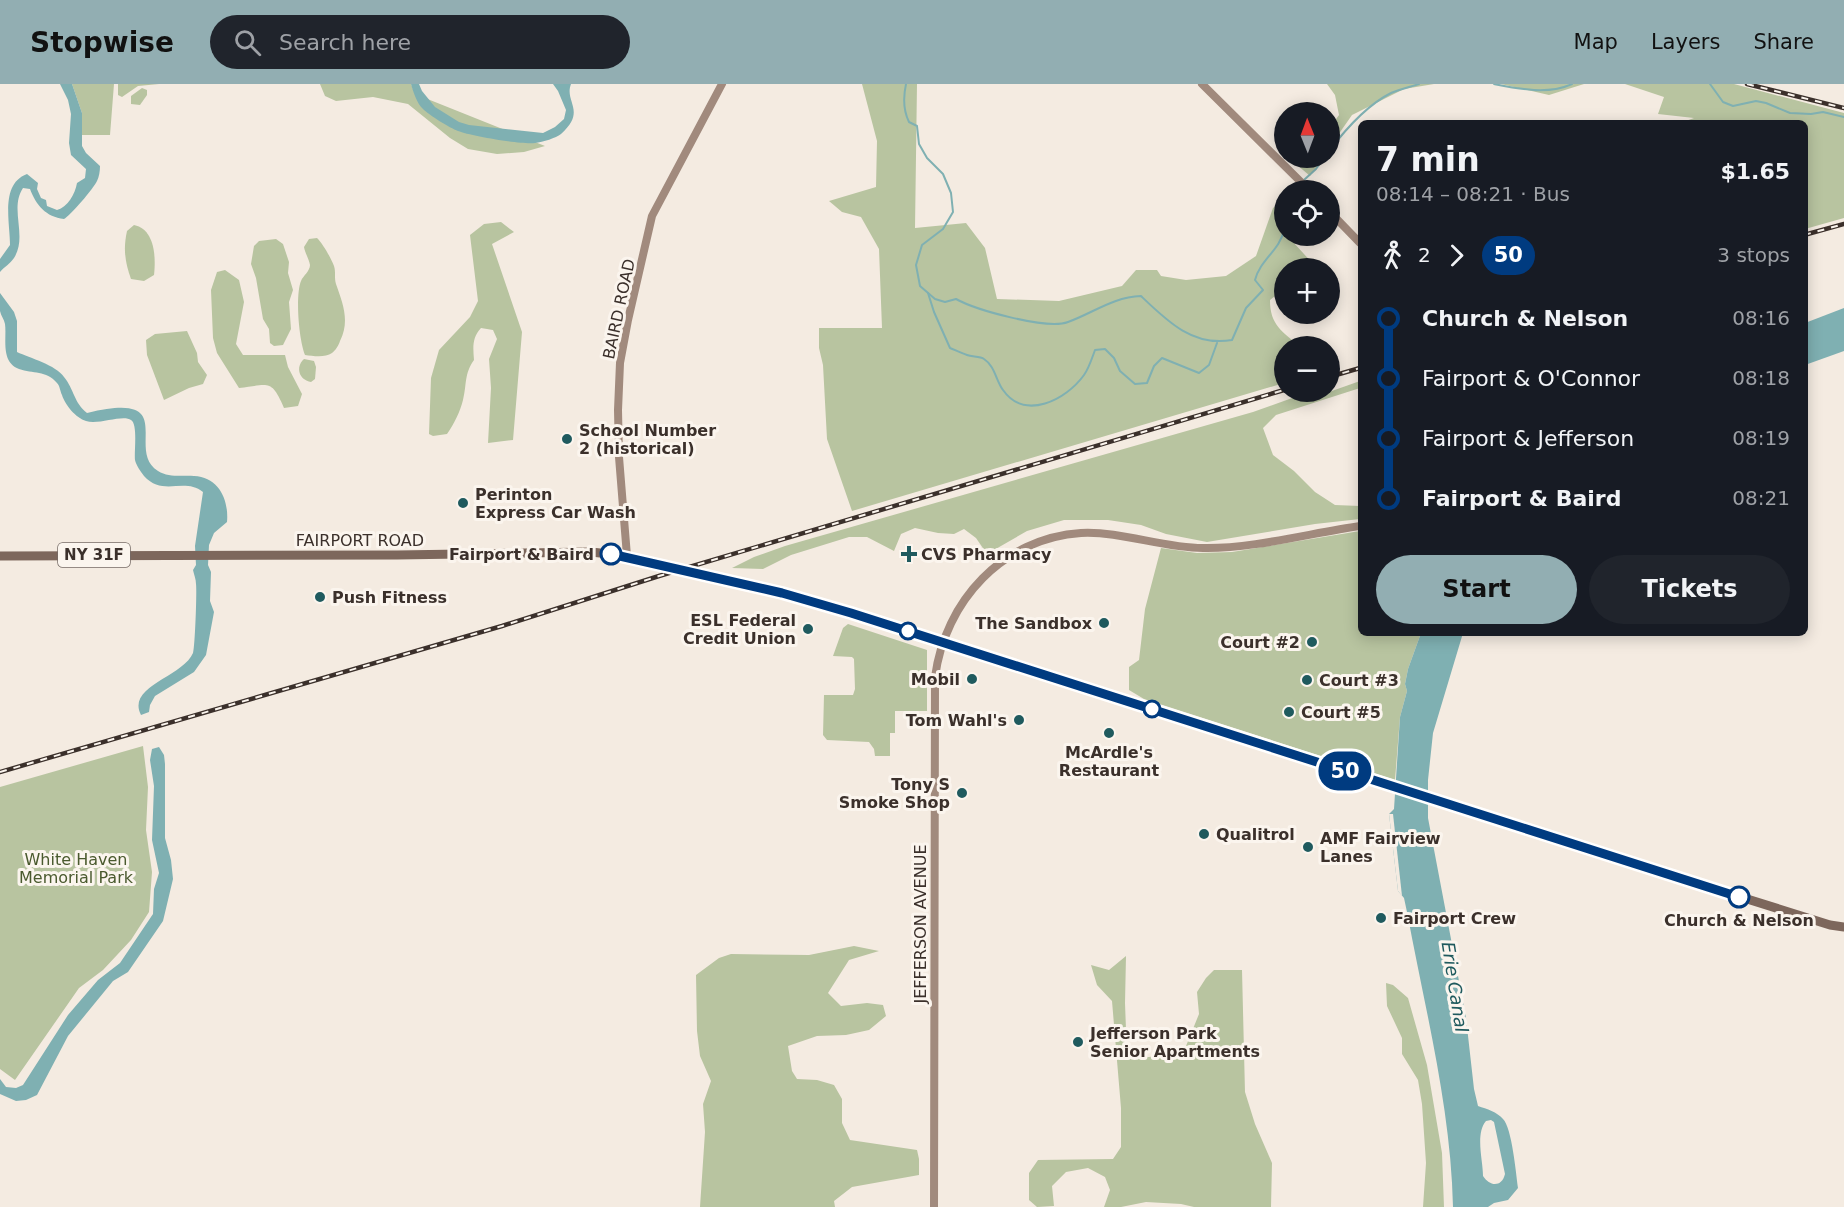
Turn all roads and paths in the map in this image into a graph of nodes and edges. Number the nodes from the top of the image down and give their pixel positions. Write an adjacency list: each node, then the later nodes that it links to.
1 (722, 84): 8 (street, BAIRD ROAD)
2 (1202, 84): 3 (street)
3 (1299, 180)
4 (1340, 222): 5 (street)
5 (1358, 241)
6 (1358, 526): 9 (street, JEFFERSON AVENUE)
7 (0, 556): 8 (main road, FAIRPORT ROAD / NY 31F)
8 (627, 556): 9 (main road, FAIRPORT ROAD / NY 31F)
9 (943, 642): 10 (main road, FAIRPORT ROAD / NY 31F); 11 (street, JEFFERSON AVENUE)
10 (1844, 927)
11 (934, 1207)

